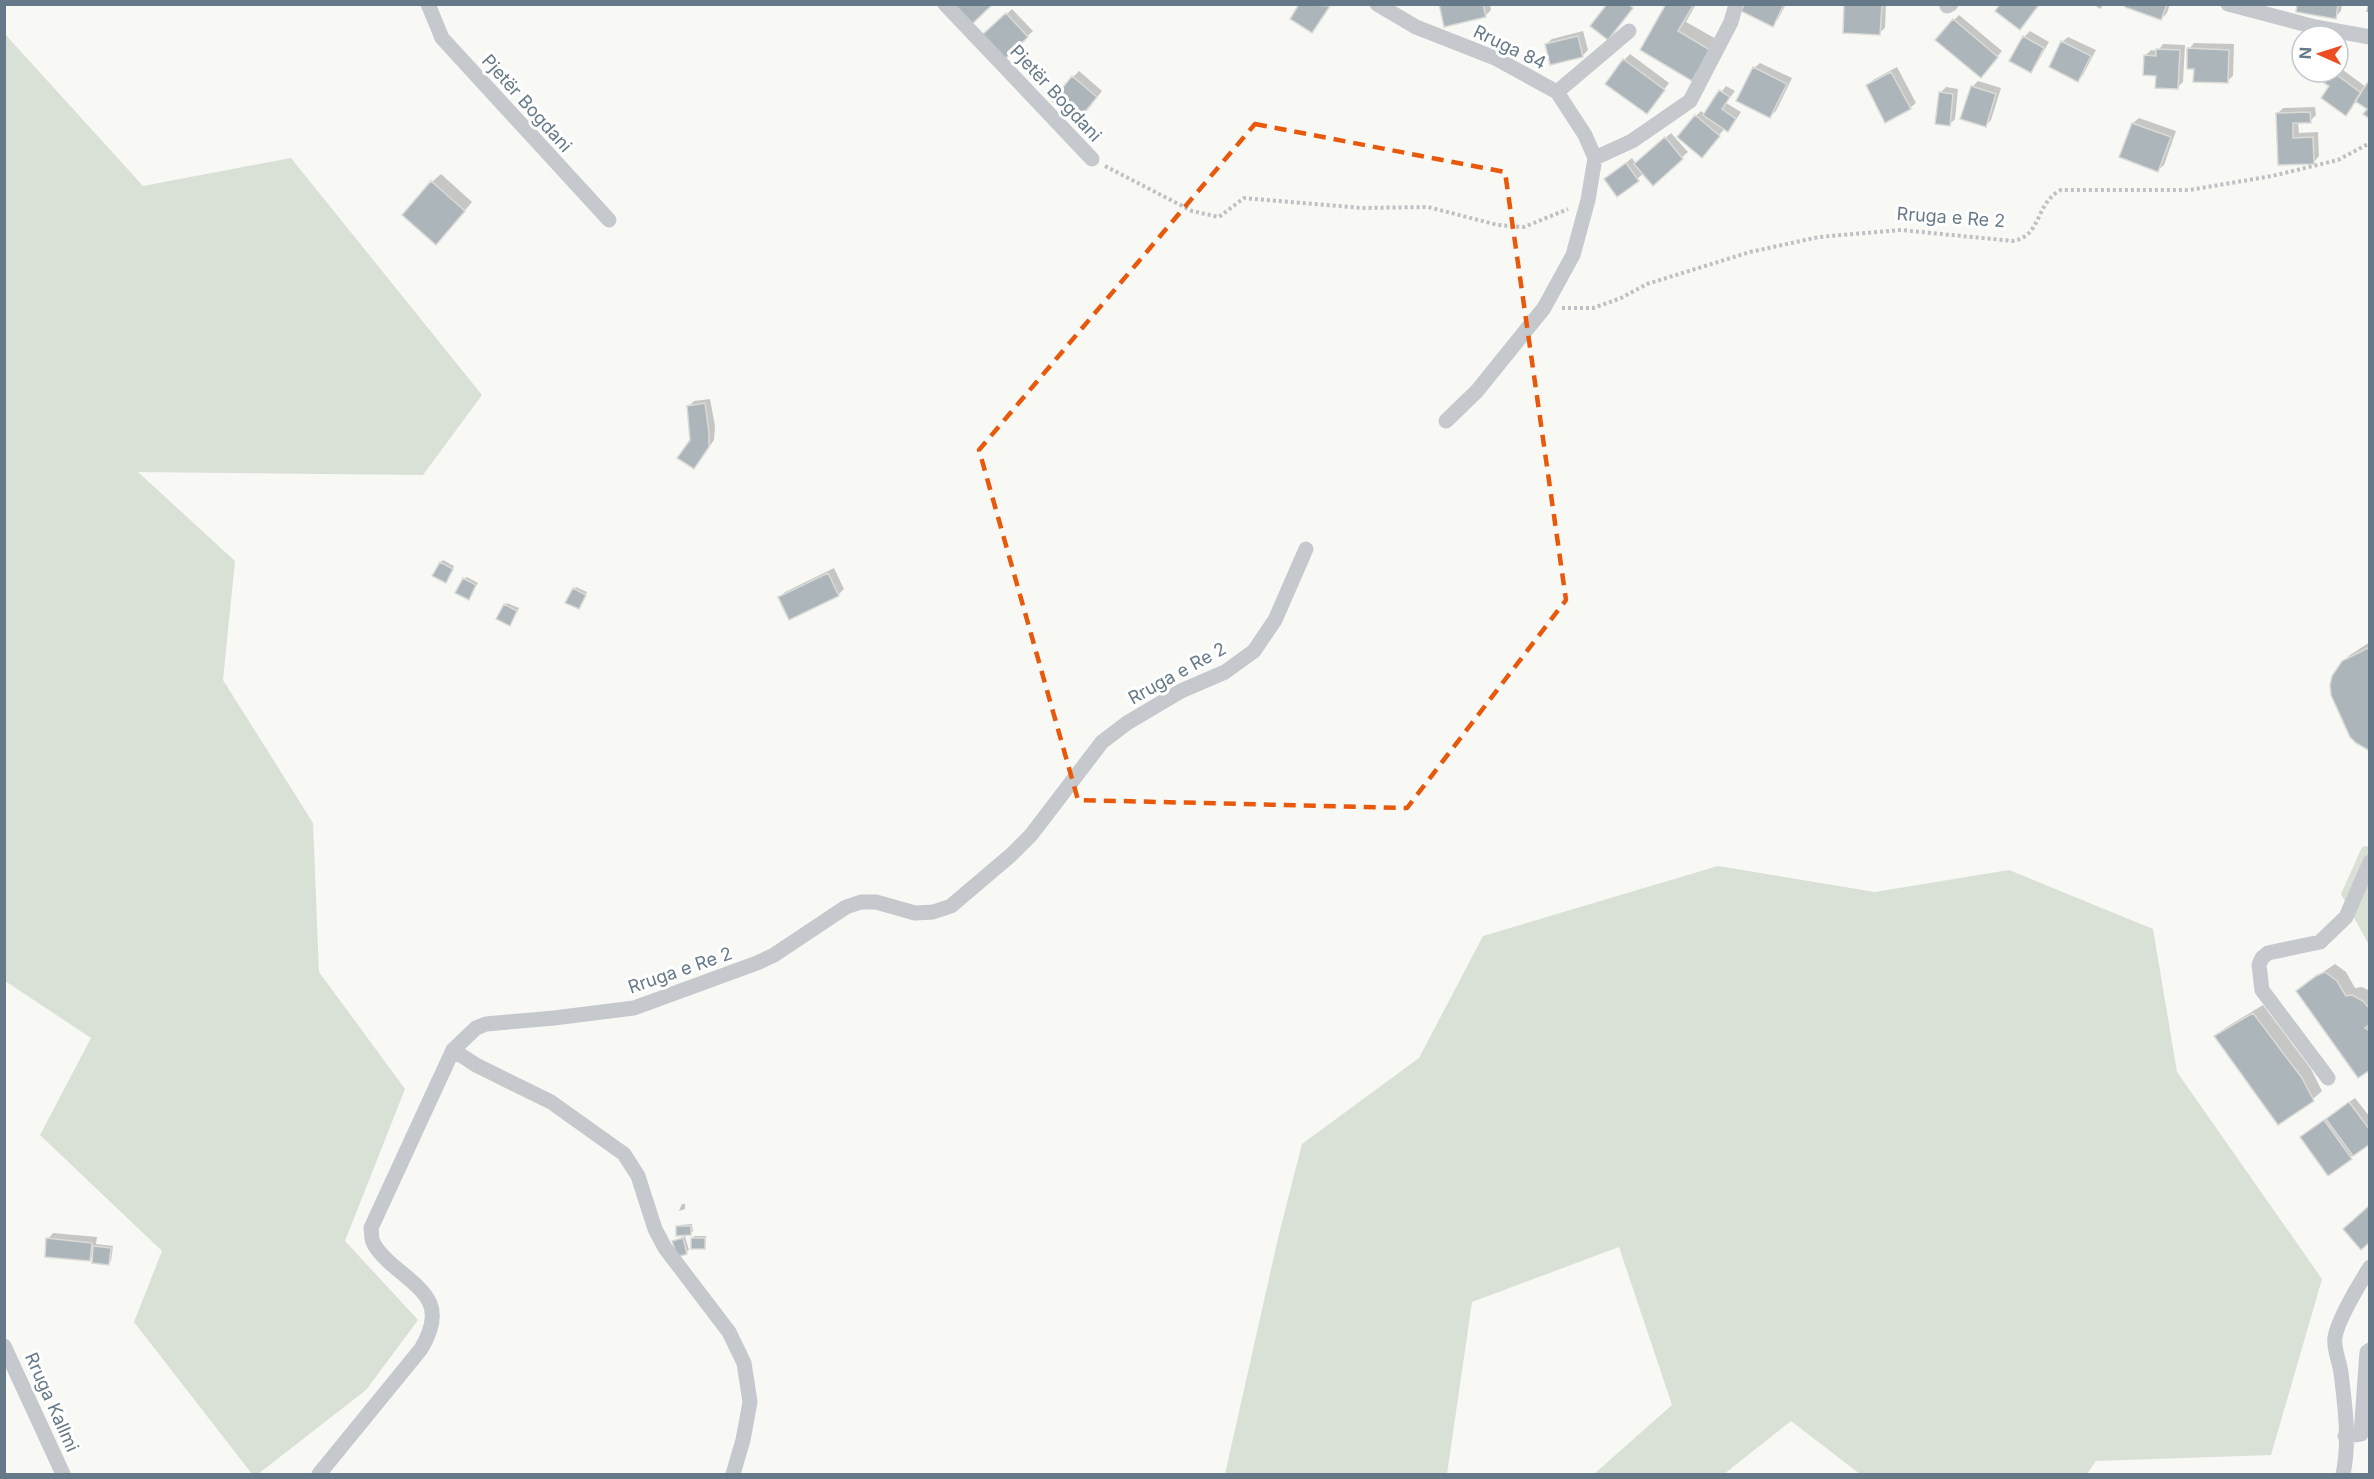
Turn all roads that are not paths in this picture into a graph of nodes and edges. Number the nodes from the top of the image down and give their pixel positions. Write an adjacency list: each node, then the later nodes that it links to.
1 (428, 4): 11 (street, Pjetër Bogdani)
2 (945, 4): 10 (street, Pjetër Bogdani)
3 (1377, 4): 8 (street, Rruga 84)
4 (1736, 4): 9 (street)
5 (2228, 4): 7 (street)
6 (1629, 31): 8 (street)
7 (2370, 37)
8 (1557, 92): 9 (street, Rruga 84)
9 (1594, 158): 12 (street)
10 (1092, 159)
11 (609, 220)
12 (1446, 421)
13 (1306, 549): 15 (street, Rruga e Re 2)
14 (2370, 862): 16 (street)
15 (453, 1050): 22 (street); 23 (street)
16 (2328, 1078)
17 (2370, 1267): 20 (street)
18 (4, 1346): 21 (street, Rruga Kallmi)
19 (2370, 1350): 20 (street)
20 (2345, 1436): 24 (street)
21 (63, 1474)
22 (319, 1474)
23 (734, 1474)
24 (2343, 1474)

